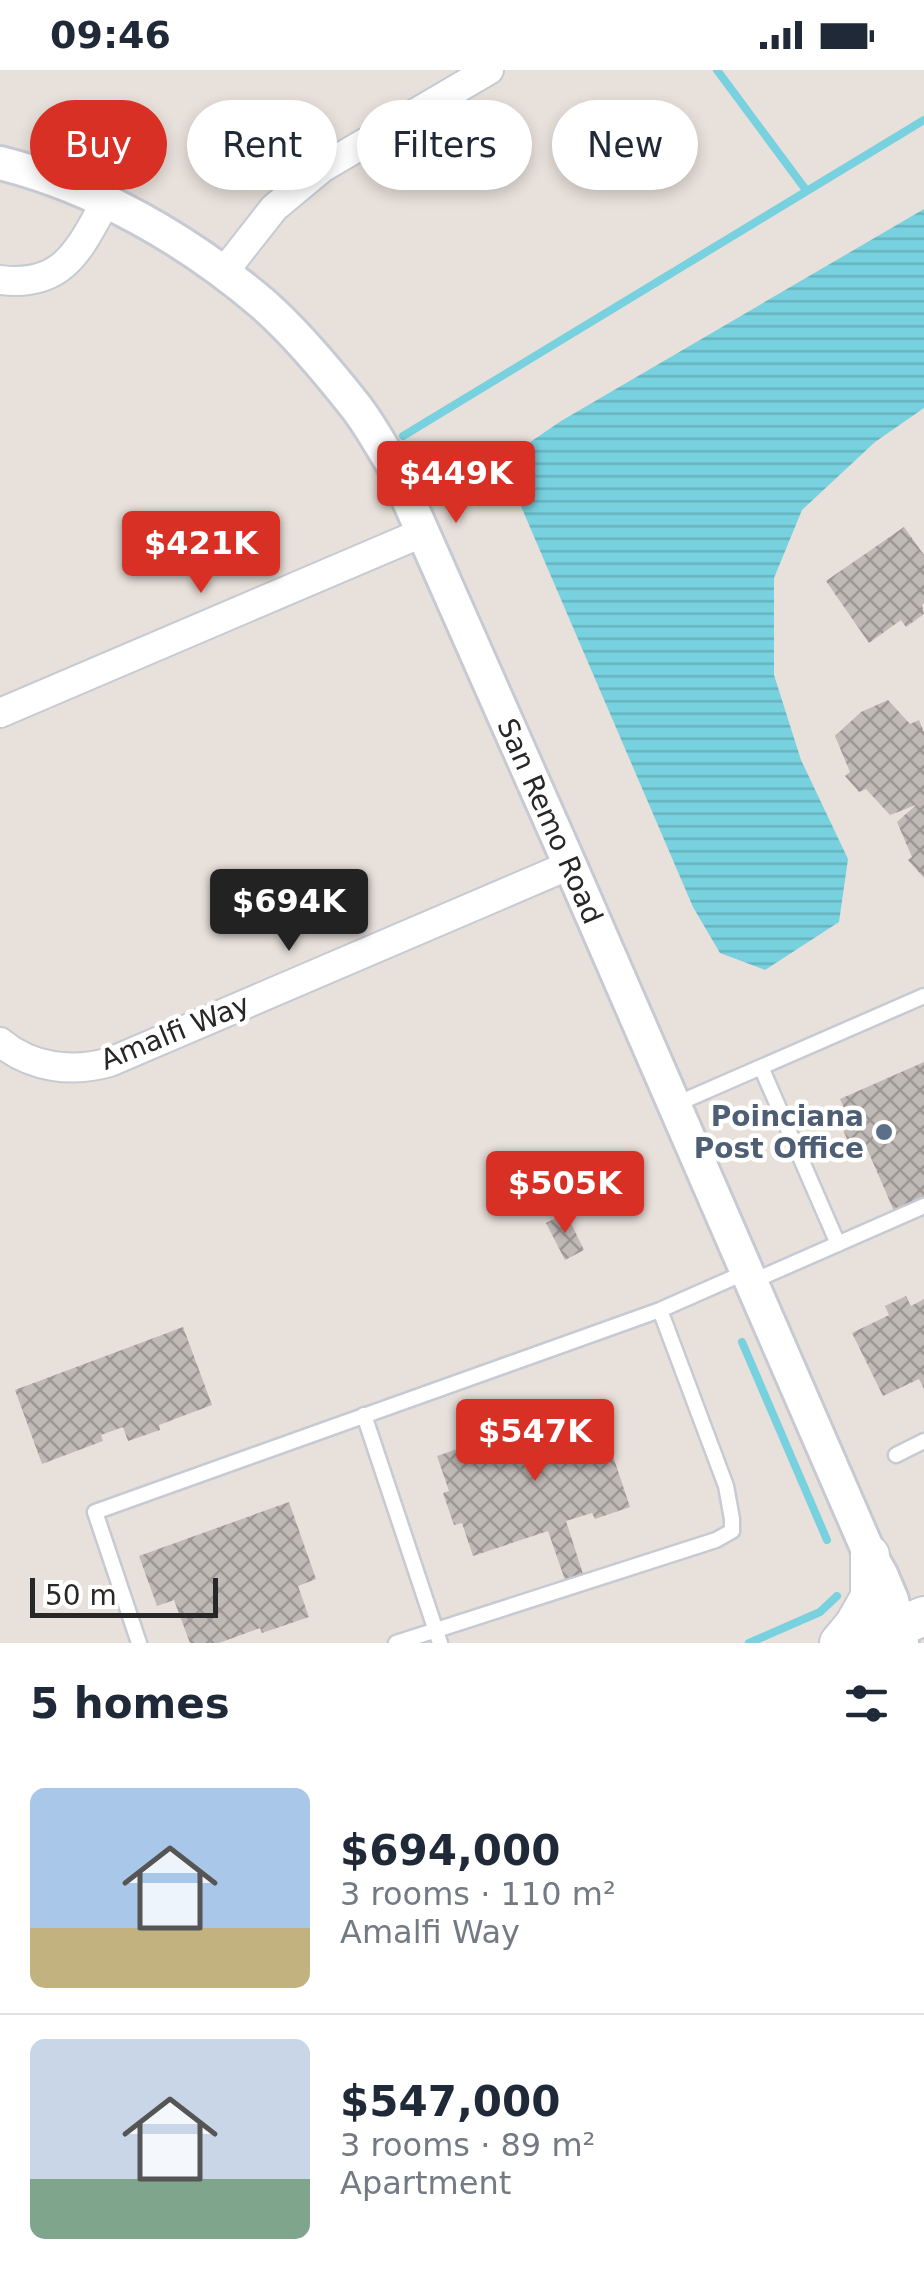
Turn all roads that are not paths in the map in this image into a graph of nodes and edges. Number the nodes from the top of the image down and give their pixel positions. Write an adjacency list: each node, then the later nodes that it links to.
1 (489, 70): 4 (street)
2 (0, 163): 3 (street, San Remo Road)
3 (106, 203): 4 (street, San Remo Road); 5 (street)
4 (223, 272): 6 (street, San Remo Road)
5 (0, 280)
6 (424, 532): 7 (street); 8 (street, San Remo Road)
7 (0, 713)
8 (570, 864): 10 (street, Amalfi Way); 12 (street, San Remo Road)
9 (924, 996): 11 (lane)
10 (0, 1042)
11 (761, 1067): 12 (lane); 14 (lane)
12 (673, 1105): 15 (street, San Remo Road)
13 (924, 1206): 14 (lane)
14 (838, 1244): 15 (lane)
15 (749, 1276): 16 (lane); 20 (street, San Remo Road)
16 (660, 1310): 17 (lane); 22 (lane)
17 (364, 1415): 22 (lane); 23 (lane)
18 (924, 1442): 19 (lane)
19 (896, 1455)
20 (870, 1555): 21 (street, San Remo Road); 25 (main road)
21 (908, 1629): 26 (main road)
22 (438, 1636): 24 (lane)
23 (139, 1643)
24 (396, 1643)
25 (840, 1643)
26 (862, 1643)

